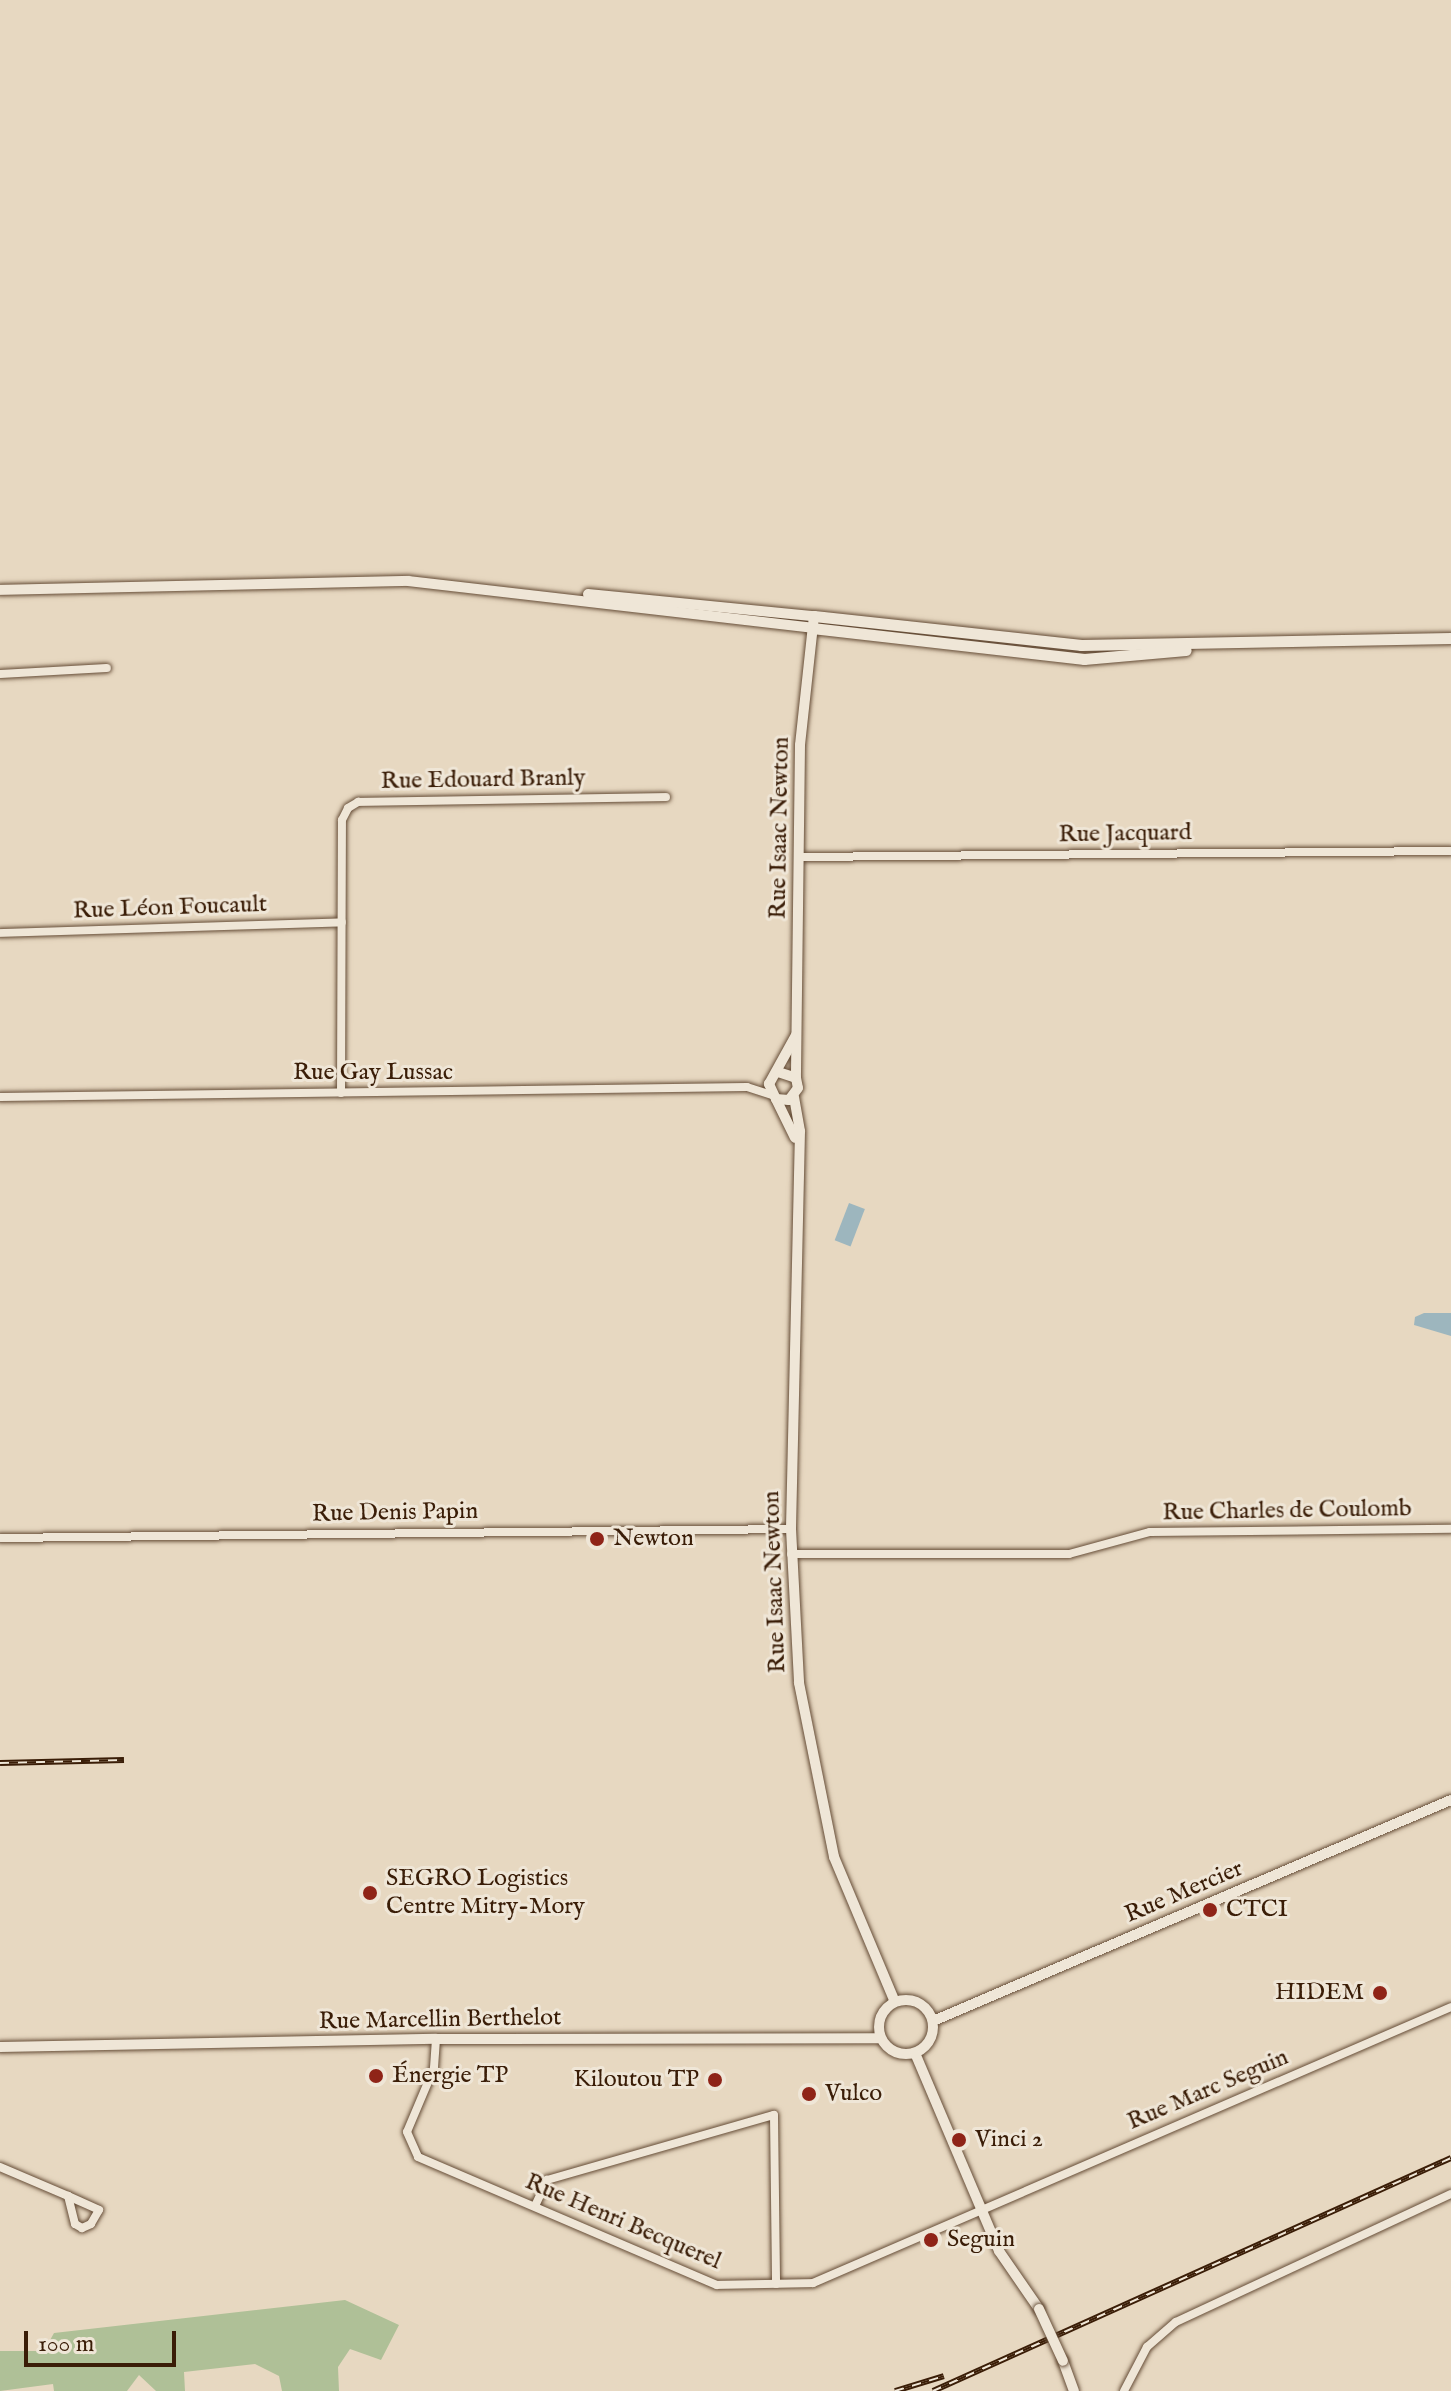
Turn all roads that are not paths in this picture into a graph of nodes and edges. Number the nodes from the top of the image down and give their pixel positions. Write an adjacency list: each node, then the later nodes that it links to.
1 (0, 590): 2 (street)
2 (813, 622): 3 (main road); 8 (street, Rue Isaac Newton)
3 (1451, 638)
4 (107, 668): 5 (street)
5 (0, 674)
6 (666, 797): 9 (street, Rue Edouard Branly)
7 (1451, 851): 8 (street, Rue Jacquard)
8 (800, 857): 11 (street, Rue Isaac Newton)
9 (342, 922): 10 (street, Rue Léon Foucault); 15 (street, Rue Edouard Branly)
10 (0, 933)
11 (798, 1030): 12 (street, Rue Isaac Newton); 13 (street, Rue Isaac Newton)
12 (775, 1076): 13 (street); 14 (street, Rue Gay Lussac); 17 (street)
13 (796, 1078): 18 (street, Rue Isaac Newton)
14 (747, 1087): 15 (street, Rue Gay Lussac); 17 (street, Rue Gay Lussac)
15 (341, 1093): 16 (street, Rue Gay Lussac)
16 (0, 1097)
17 (774, 1097): 18 (street); 19 (street, Rue Isaac Newton)
18 (794, 1097): 19 (street, Rue Isaac Newton)
19 (797, 1144): 20 (street, Rue Isaac Newton)
20 (791, 1529): 22 (street, Rue Denis Papin); 23 (street, Rue Isaac Newton)
21 (1451, 1529): 23 (street, Rue Charles de Coulomb)
22 (0, 1538)
23 (791, 1554): 25 (street, Rue Isaac Newton)
24 (1451, 1800): 27 (street, Rue Mercier)
25 (895, 2002): 27 (street); 28 (street)
26 (1451, 2007): 36 (street, Rue Marc Seguin)
27 (933, 2021): 31 (street)
28 (880, 2038): 29 (street, Rue Marcellin Berthelot); 31 (street)
29 (436, 2039): 30 (street, Rue Marcellin Berthelot); 35 (street, Rue Henri Becquerel)
30 (0, 2047)
31 (915, 2053): 36 (street)
32 (0, 2167): 34 (street)
33 (1451, 2194): 39 (street)
34 (68, 2196)
35 (535, 2206): 37 (street, Rue Henri Becquerel); 37 (street)
36 (981, 2210): 37 (street, Rue Henri Becquerel); 38 (street, bridge)
37 (776, 2284)
38 (1074, 2391)
39 (1124, 2391)

